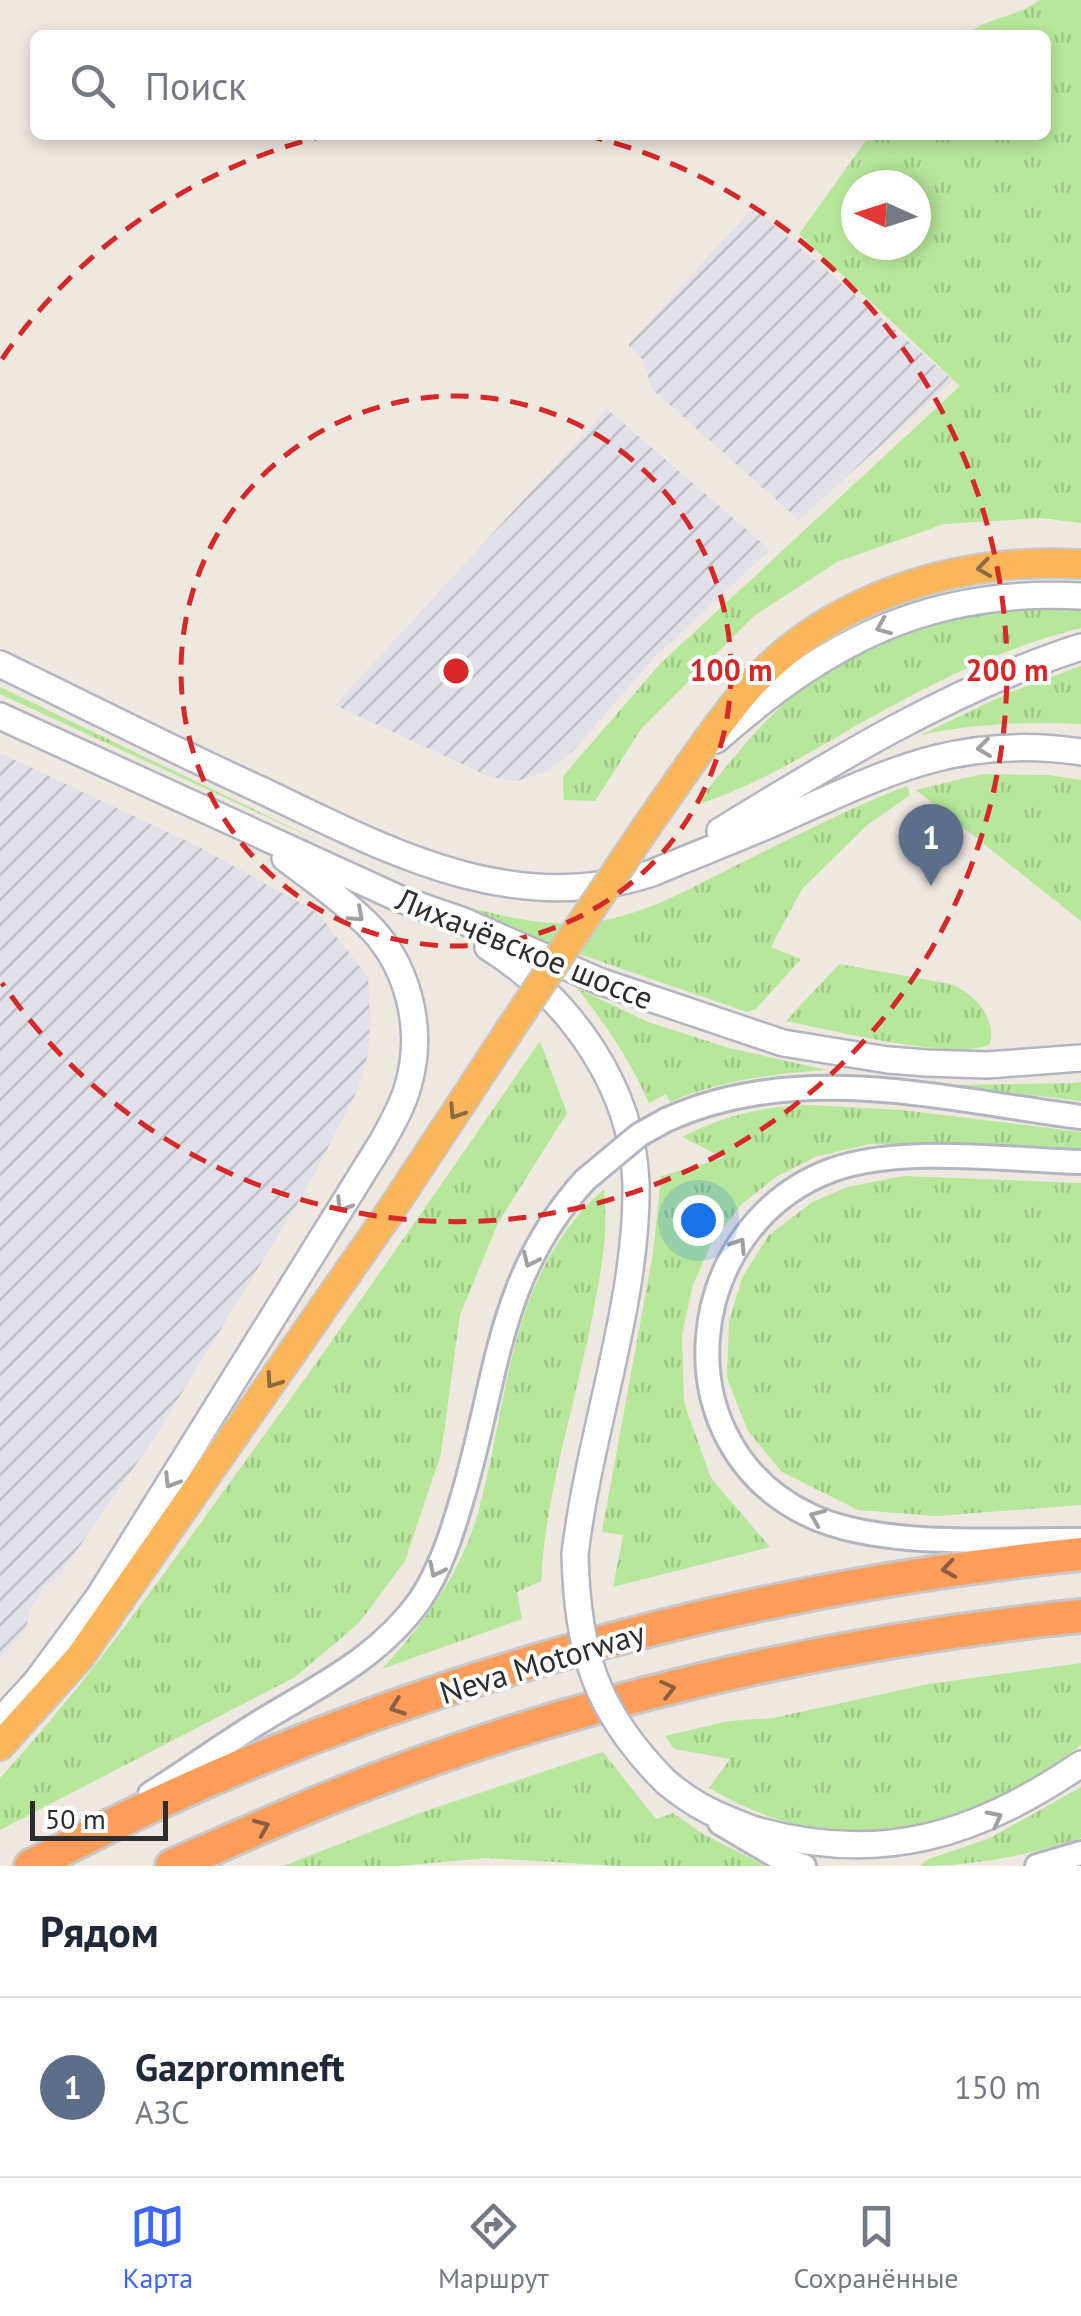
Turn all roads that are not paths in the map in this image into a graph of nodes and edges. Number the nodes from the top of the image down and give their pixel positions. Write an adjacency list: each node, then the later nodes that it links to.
1 (1081, 564): 7 (highway, one-way to 7)
2 (1081, 596): 7 (main road, one-way to 7)
3 (1081, 647): 9 (main road)
4 (0, 664): 9 (main road)
5 (0, 716): 8 (main road, Лихачёвское шоссе)
6 (1081, 752): 9 (main road, one-way to 9)
7 (696, 758): 18 (highway, one-way to 18, bridge)
8 (221, 818): 10 (main road, Лихачёвское шоссе); 17 (main road, one-way to 17)
9 (652, 872)
10 (400, 899): 11 (main road, Лихачёвское шоссе); 20 (main road, bridge)
11 (1081, 1058)
12 (1081, 1116): 21 (street, one-way to 21, bridge)
13 (1081, 1162): 14 (street, one-way to 13)
14 (1081, 1540)
15 (1081, 1554): 21 (highway, Neva Motorway, one-way to 21)
16 (1081, 1616): 24 (highway, Neva Motorway, one-way to 16)
17 (0, 1721)
18 (0, 1746)
19 (1081, 1764): 20 (main road, one-way to 19)
20 (700, 1809): 25 (street)
21 (86, 1837): 23 (highway, Neva Motorway)
22 (1081, 1853): 26 (street)
23 (31, 1866)
24 (172, 1866)
25 (804, 1866)
26 (1037, 1866)

